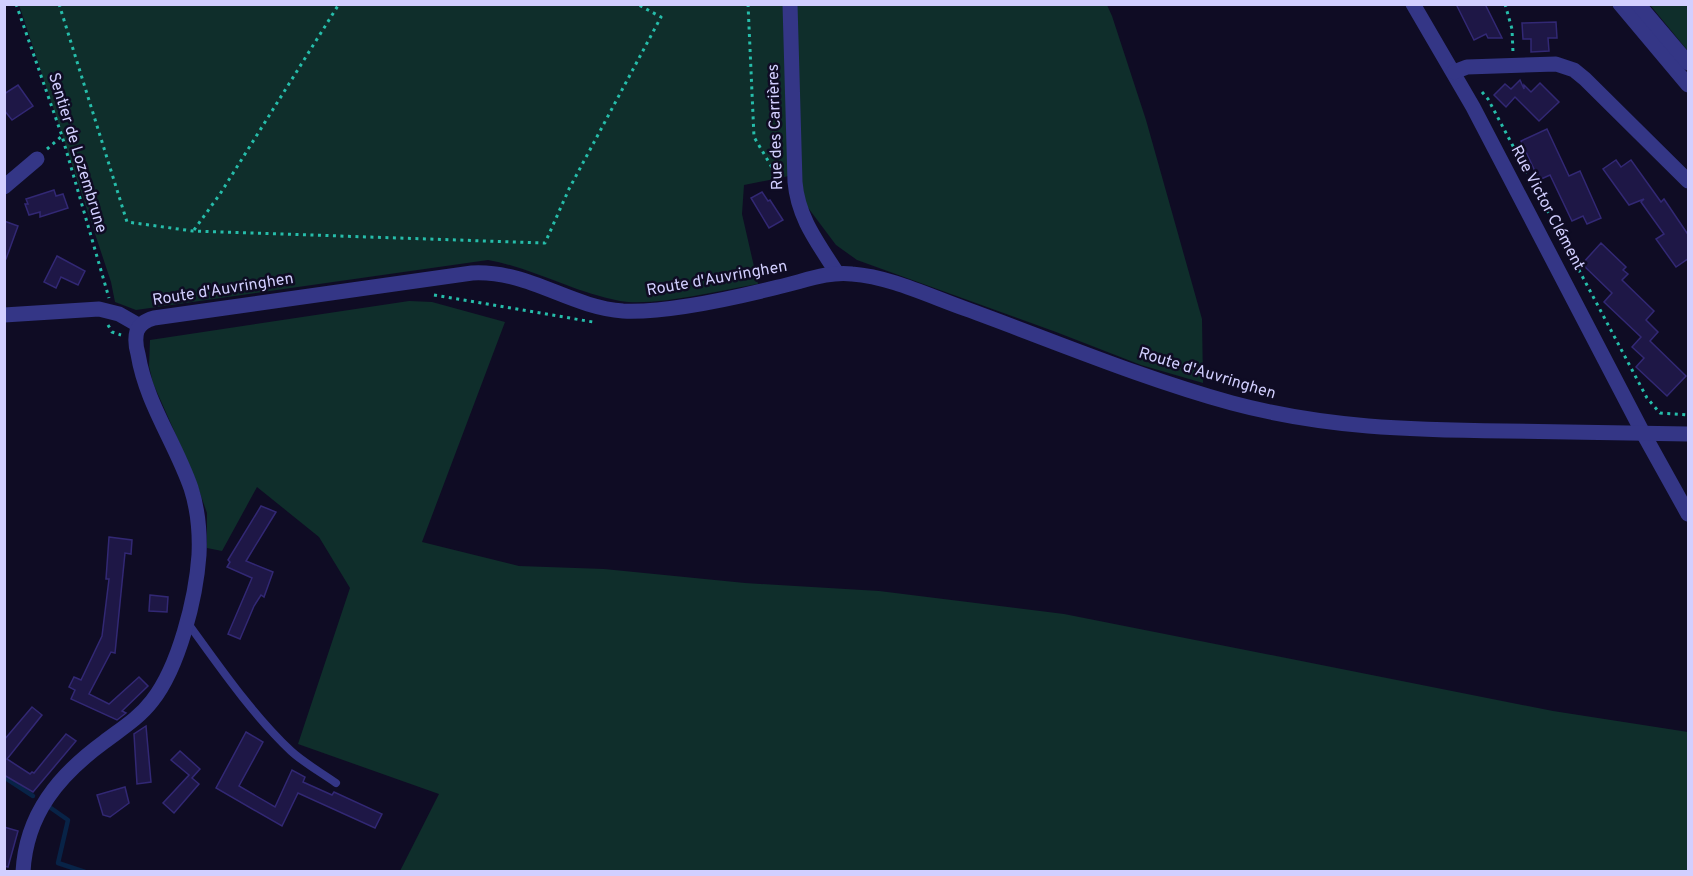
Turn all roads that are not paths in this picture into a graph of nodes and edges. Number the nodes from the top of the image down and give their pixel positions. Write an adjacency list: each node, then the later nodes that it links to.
1 (790, 4): 11 (street, Rue des Carrières)
2 (1413, 4): 6 (street, Rue Victor Clément)
3 (1620, 4): 7 (street)
4 (1638, 4): 5 (street)
5 (1689, 63)
6 (1454, 72): 9 (street); 14 (street, Rue Victor Clément)
7 (1689, 86)
8 (37, 159): 10 (street)
9 (1689, 181)
10 (4, 187)
11 (837, 273): 13 (street, Route d'Auvringhen); 14 (street, Route d'Auvringhen)
12 (4, 315): 13 (street)
13 (140, 326): 17 (street, Route d'Auvringhen)
14 (1643, 433): 15 (street, Route d'Auvringhen); 16 (street, Rue Victor Clément)
15 (1689, 434)
16 (1689, 514)
17 (186, 621): 18 (lane); 19 (street, Route d'Auvringhen)
18 (336, 783)
19 (23, 872)

